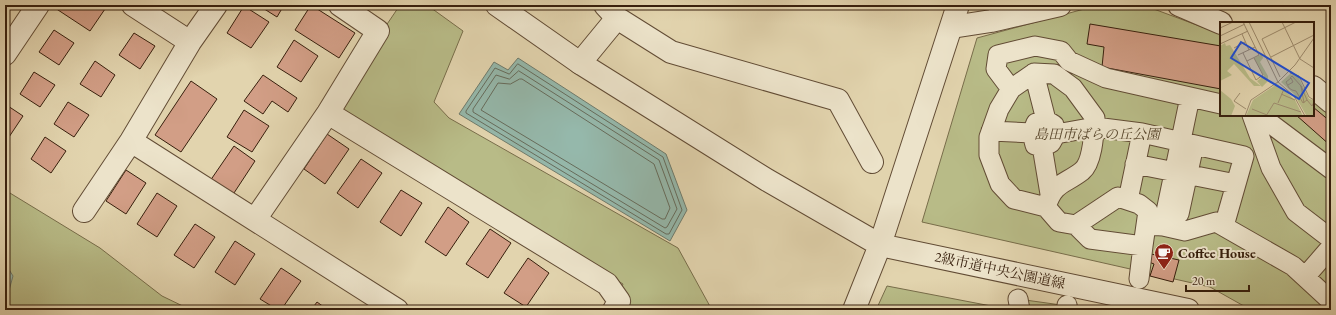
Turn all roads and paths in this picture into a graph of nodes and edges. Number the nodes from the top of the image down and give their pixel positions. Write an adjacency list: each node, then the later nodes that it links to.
1 (38, 5): 13 (street)
2 (133, 5): 12 (street)
3 (216, 5): 12 (street)
4 (340, 5): 23 (street)
5 (497, 5): 15 (street, 2級市道中央公園道線)
6 (958, 5): 11 (street)
7 (1060, 5): 11 (street)
8 (1179, 5): 10 (street)
9 (611, 12): 15 (street); 32 (street)
10 (1220, 23)
11 (952, 27): 44 (street)
12 (190, 42): 30 (street)
13 (5, 54)
14 (1069, 62): 17 (street); 19 (street); 20 (street)
15 (580, 63): 44 (street, 2級市道中央公園道線)
16 (1034, 73): 17 (street); 19 (street); 29 (street)
17 (1062, 80): 26 (street)
18 (1314, 88): 21 (street)
19 (1011, 89): 27 (street)
20 (1190, 97): 22 (street); 41 (street)
21 (1331, 102)
22 (1220, 104)
23 (328, 113): 39 (street); 51 (street)
24 (1252, 116): 43 (street)
25 (1260, 116): 34 (street)
26 (1095, 127): 28 (street); 29 (street); 36 (street)
27 (991, 131): 29 (street); 36 (street)
28 (1142, 133): 31 (street); 33 (street)
29 (1044, 134): 36 (street)
30 (132, 141): 38 (street); 39 (street)
31 (1194, 145): 35 (street); 41 (street)
32 (872, 162)
33 (1135, 164): 35 (street); 37 (street)
34 (1331, 169)
35 (1236, 184): 42 (street)
36 (1048, 200): 40 (street)
37 (1128, 200): 40 (street); 41 (street)
38 (84, 211)
39 (256, 218): 50 (street)
40 (1076, 225): 45 (street)
41 (1162, 226): 42 (street); 45 (street)
42 (1224, 226): 47 (street)
43 (1331, 239)
44 (880, 245): 52 (street); 53 (street, 2級市道中央公園道線)
45 (1143, 246): 48 (street)
46 (1331, 247): 47 (street)
47 (1305, 277): 49 (street)
48 (1139, 278)
49 (1331, 301)
50 (397, 310)
51 (614, 310)
52 (854, 310)
53 (1188, 310)

